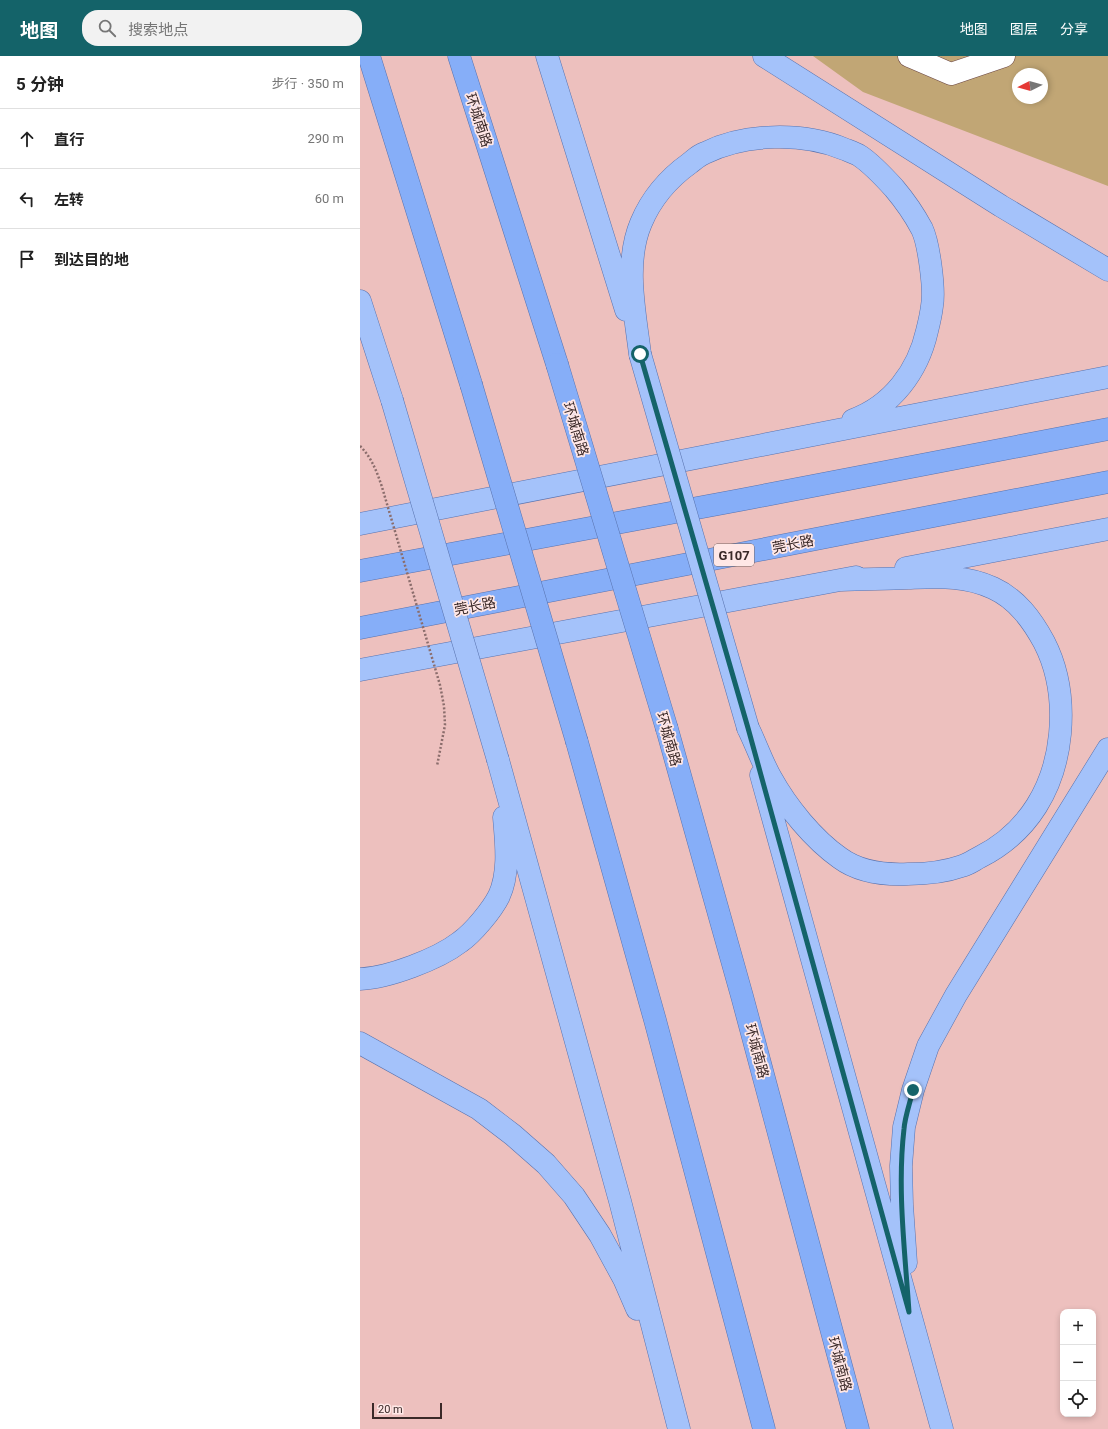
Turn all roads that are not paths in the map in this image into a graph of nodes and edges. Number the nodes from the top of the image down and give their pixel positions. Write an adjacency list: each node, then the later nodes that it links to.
1 (369, 56): 30 (highway, bridge)
2 (459, 56): 31 (highway, 环城南路, bridge)
3 (547, 56): 10 (main road)
4 (764, 56): 7 (main road)
5 (909, 56): 6 (street)
6 (1004, 56)
7 (1108, 270)
8 (360, 301): 12 (main road)
9 (360, 338): 12 (main road)
10 (640, 354): 14 (main road); 22 (main road, bridge)
11 (1108, 377): 14 (main road)
12 (392, 400): 24 (main road, bridge)
13 (1108, 429): 18 (highway)
14 (809, 436): 16 (main road)
15 (1108, 482): 20 (highway, 莞长路 / G107)
16 (360, 524)
17 (1108, 529): 19 (main road)
18 (360, 571)
19 (841, 580): 21 (main road); 22 (main road)
20 (360, 628)
21 (360, 672)
22 (748, 728): 27 (main road)
23 (1108, 749): 27 (main road)
24 (498, 760): 25 (main road); 28 (main road)
25 (360, 979)
26 (360, 1043): 28 (main road)
27 (909, 1312): 32 (main road)
28 (662, 1362): 29 (main road)
29 (679, 1429)
30 (764, 1429)
31 (858, 1429)
32 (942, 1429)

